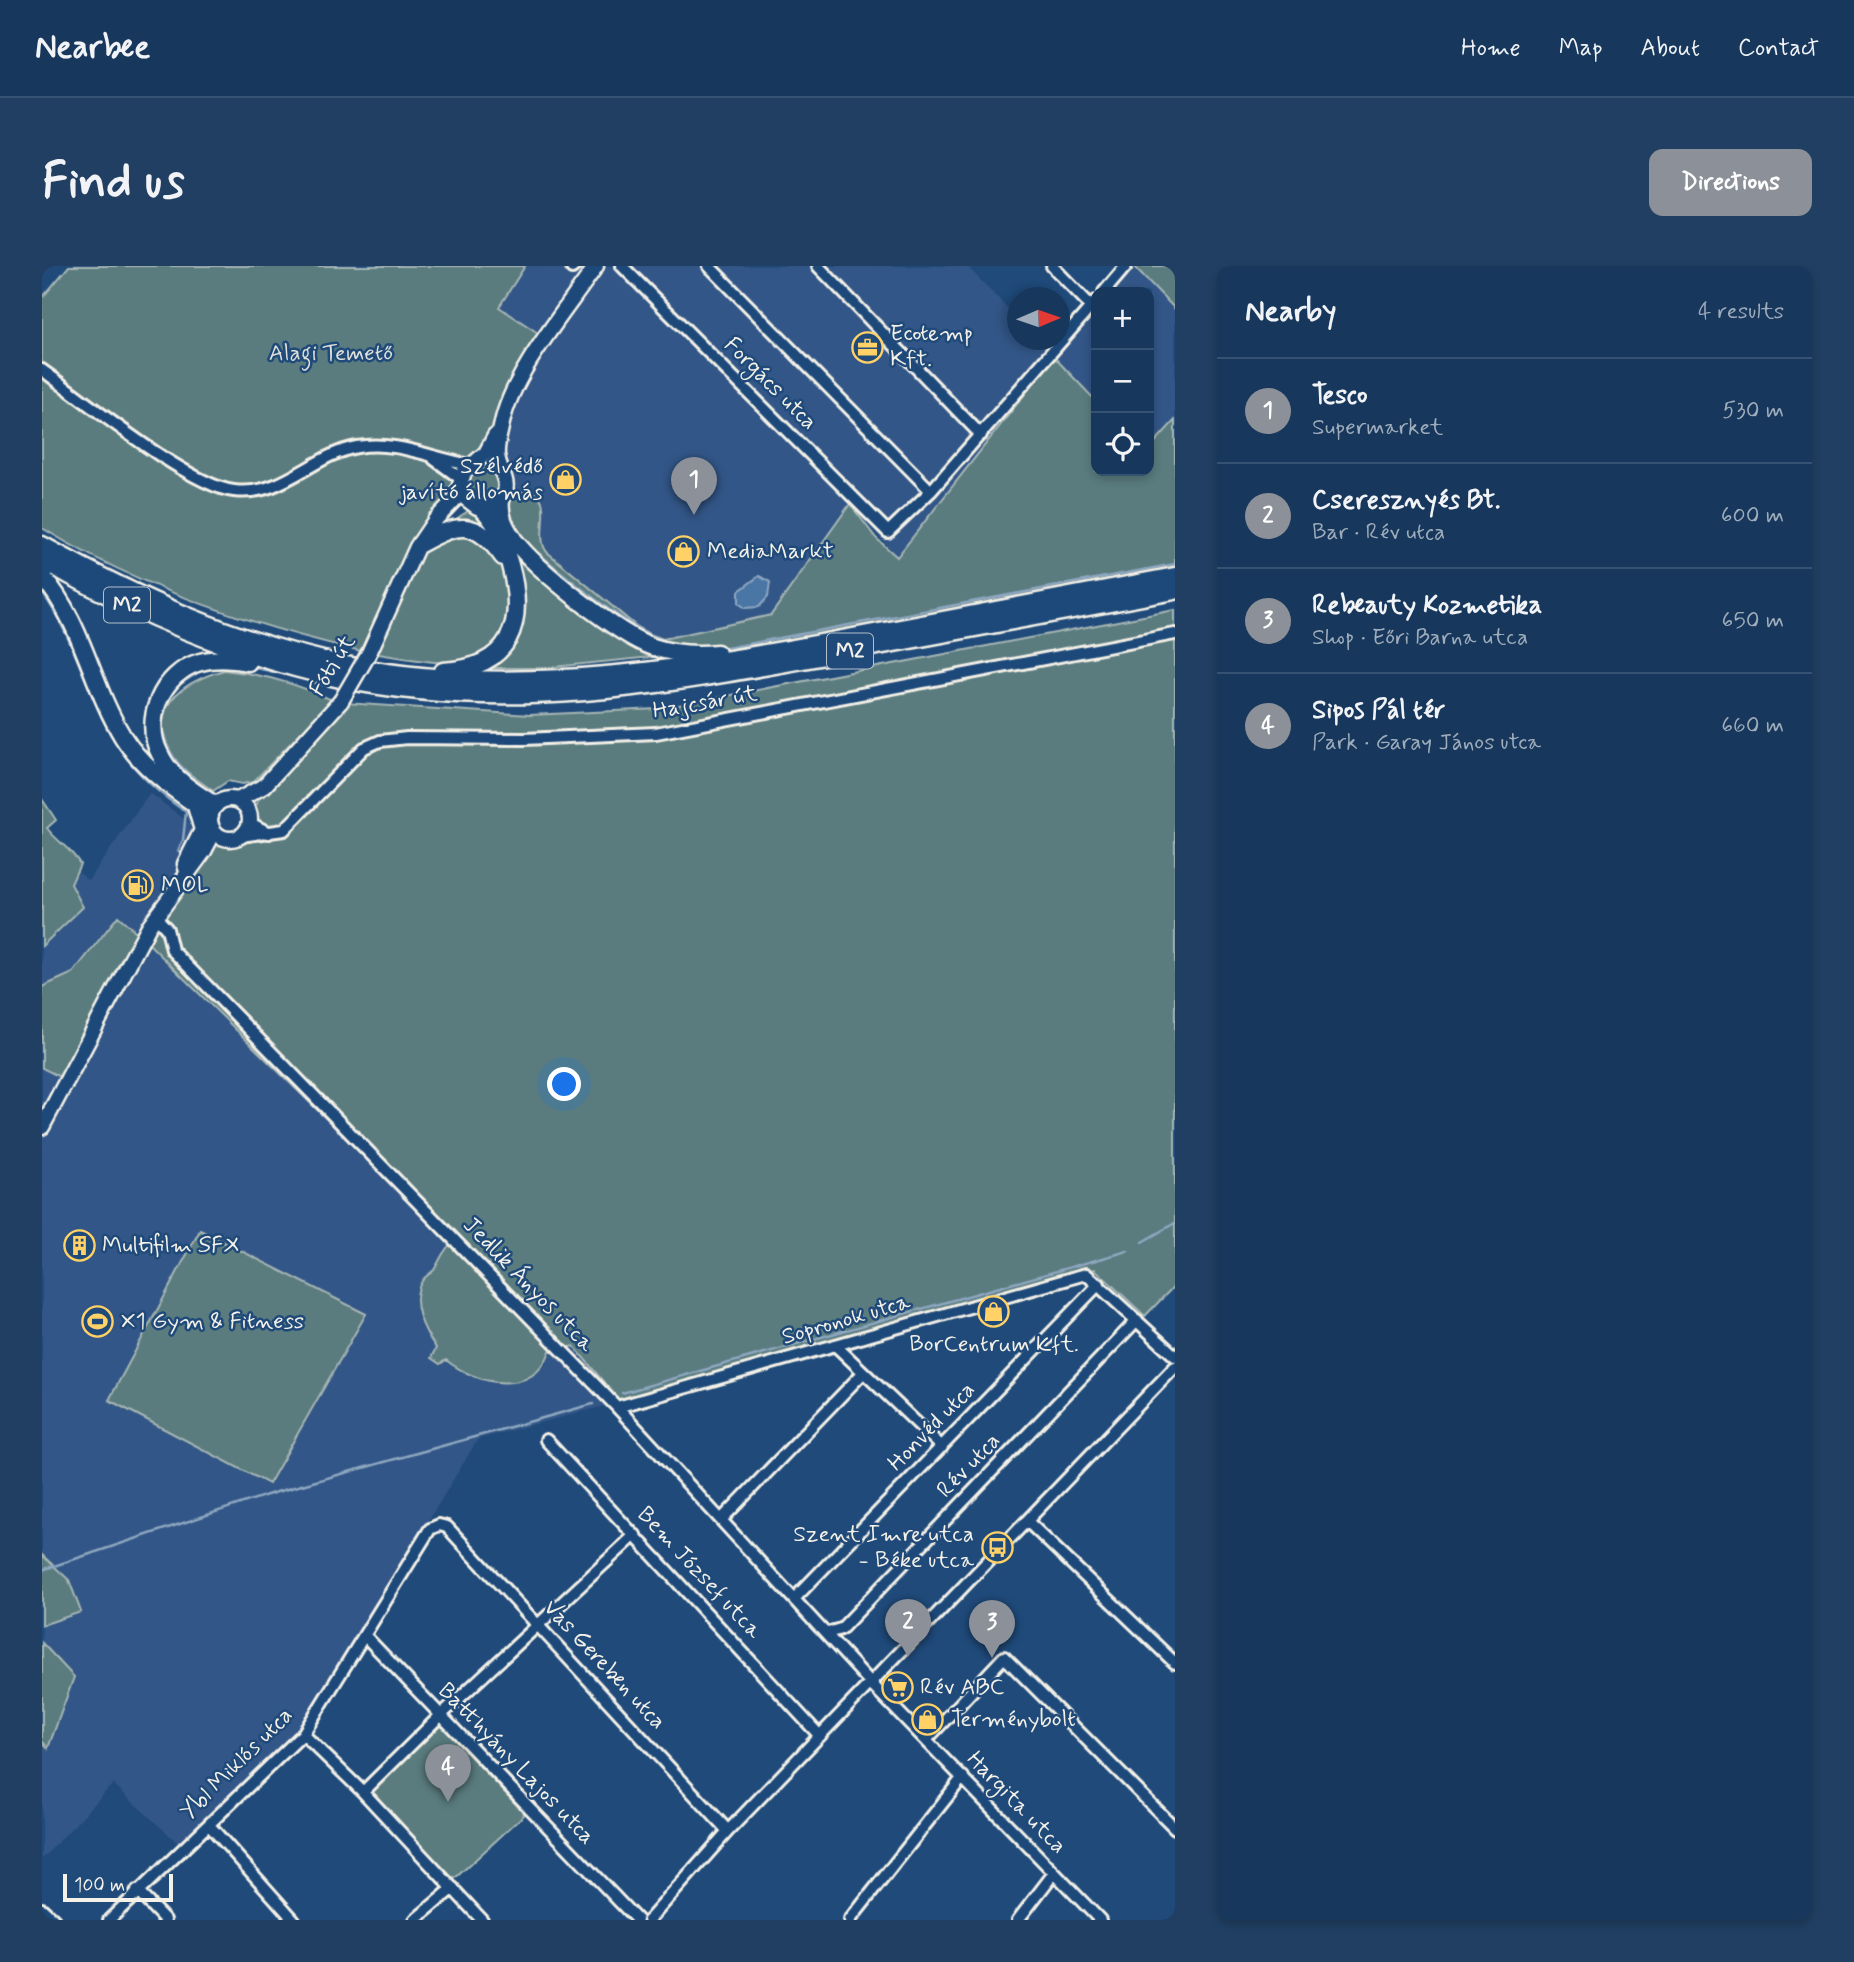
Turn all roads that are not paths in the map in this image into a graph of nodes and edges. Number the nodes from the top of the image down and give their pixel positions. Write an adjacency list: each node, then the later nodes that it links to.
1 (596, 266): 11 (main road)
2 (622, 266): 17 (street, Forgács utca)
3 (709, 266): 17 (street)
4 (818, 266): 12 (street)
5 (1052, 266): 8 (street)
6 (1126, 266): 7 (street)
7 (1108, 287)
8 (1091, 301)
9 (1091, 307): 12 (street)
10 (42, 370): 13 (street)
11 (501, 426): 14 (main road); 15 (main road)
12 (981, 435): 17 (street)
13 (429, 456): 14 (street); 16 (street)
14 (474, 464): 15 (main road); 16 (main road)
15 (499, 468): 18 (main road)
16 (461, 482): 19 (main road); 20 (main road, Fóti út)
17 (931, 491)
18 (501, 500): 19 (main road); 29 (highway)
19 (477, 506): 20 (main road); 24 (highway)
20 (431, 527): 21 (main road, Fóti út)
21 (420, 544): 24 (highway); 32 (main road, Fóti út, bridge)
22 (42, 545): 31 (highway, M2)
23 (42, 560): 30 (highway, M2)
24 (510, 566): 31 (highway)
25 (42, 576): 34 (highway)
26 (1175, 576): 29 (highway, M2)
27 (1175, 591): 30 (highway, M2)
28 (1175, 634): 36 (street, Hajcsár út)
29 (793, 648): 31 (highway, M2)
30 (283, 665): 34 (highway)
31 (399, 673)
32 (264, 786): 33 (main road, Fóti út); 35 (main road)
33 (238, 800): 34 (main road); 35 (main road)
34 (207, 809): 37 (main road); 39 (highway)
35 (250, 818): 36 (street); 38 (main road)
36 (272, 834): 38 (street)
37 (217, 835): 38 (main road); 39 (main road)
38 (241, 836)
39 (188, 871): 40 (main road)
40 (155, 916): 41 (main road); 48 (street, Jedlik Ányos utca)
41 (42, 1127)
42 (1099, 1284): 43 (street); 44 (street, Sopronok utca); 50 (street, Honvéd utca)
43 (1137, 1320): 45 (street); 57 (street, Rév utca)
44 (835, 1345): 47 (street); 48 (street, Sopronok utca)
45 (1175, 1356)
46 (1175, 1367): 52 (street)
47 (863, 1373): 50 (street); 51 (street)
48 (617, 1407): 51 (street, Jedlik Ányos utca)
49 (546, 1440): 54 (street, Bem József utca)
50 (942, 1447): 55 (street, Honvéd utca)
51 (721, 1520): 55 (street, Jedlik Ányos utca)
52 (1028, 1522): 59 (street); 60 (street)
53 (447, 1527): 56 (street, Vas Gereben utca); 58 (street, Ybl Miklós utca)
54 (635, 1535): 56 (street); 63 (street, Bem József utca)
55 (794, 1599): 57 (street, Jedlik Ányos utca)
56 (538, 1624): 61 (street); 69 (street, Vas Gereben utca)
57 (827, 1633): 60 (street, Jedlik Ányos utca)
58 (366, 1637): 61 (street, Batthyány Lajos utca); 62 (street, Ybl Miklós utca)
59 (1175, 1663)
60 (873, 1684): 63 (street); 64 (street, Hargita utca)
61 (440, 1715): 66 (street); 80 (street, Batthyány Lajos utca)
62 (303, 1734): 66 (street); 67 (street, Ybl Miklós utca)
63 (820, 1736): 69 (street)
64 (927, 1739): 65 (street, Hargita utca); 68 (street)
65 (963, 1777): 70 (street, Hargita utca); 82 (street)
66 (363, 1792): 71 (street)
67 (209, 1825): 72 (street, Ybl Miklós utca); 77 (street)
68 (1175, 1828)
69 (729, 1832): 81 (street)
70 (1054, 1873): 83 (street); 84 (street, Hargita utca)
71 (453, 1888): 78 (street); 79 (street)
72 (138, 1891): 75 (street, Ybl Miklós utca); 76 (street)
73 (42, 1909): 74 (street)
74 (54, 1920)
75 (109, 1920)
76 (165, 1920)
77 (294, 1920)
78 (415, 1920)
79 (482, 1920)
80 (637, 1920)
81 (649, 1920)
82 (850, 1920)
83 (1018, 1920)
84 (1100, 1920)

